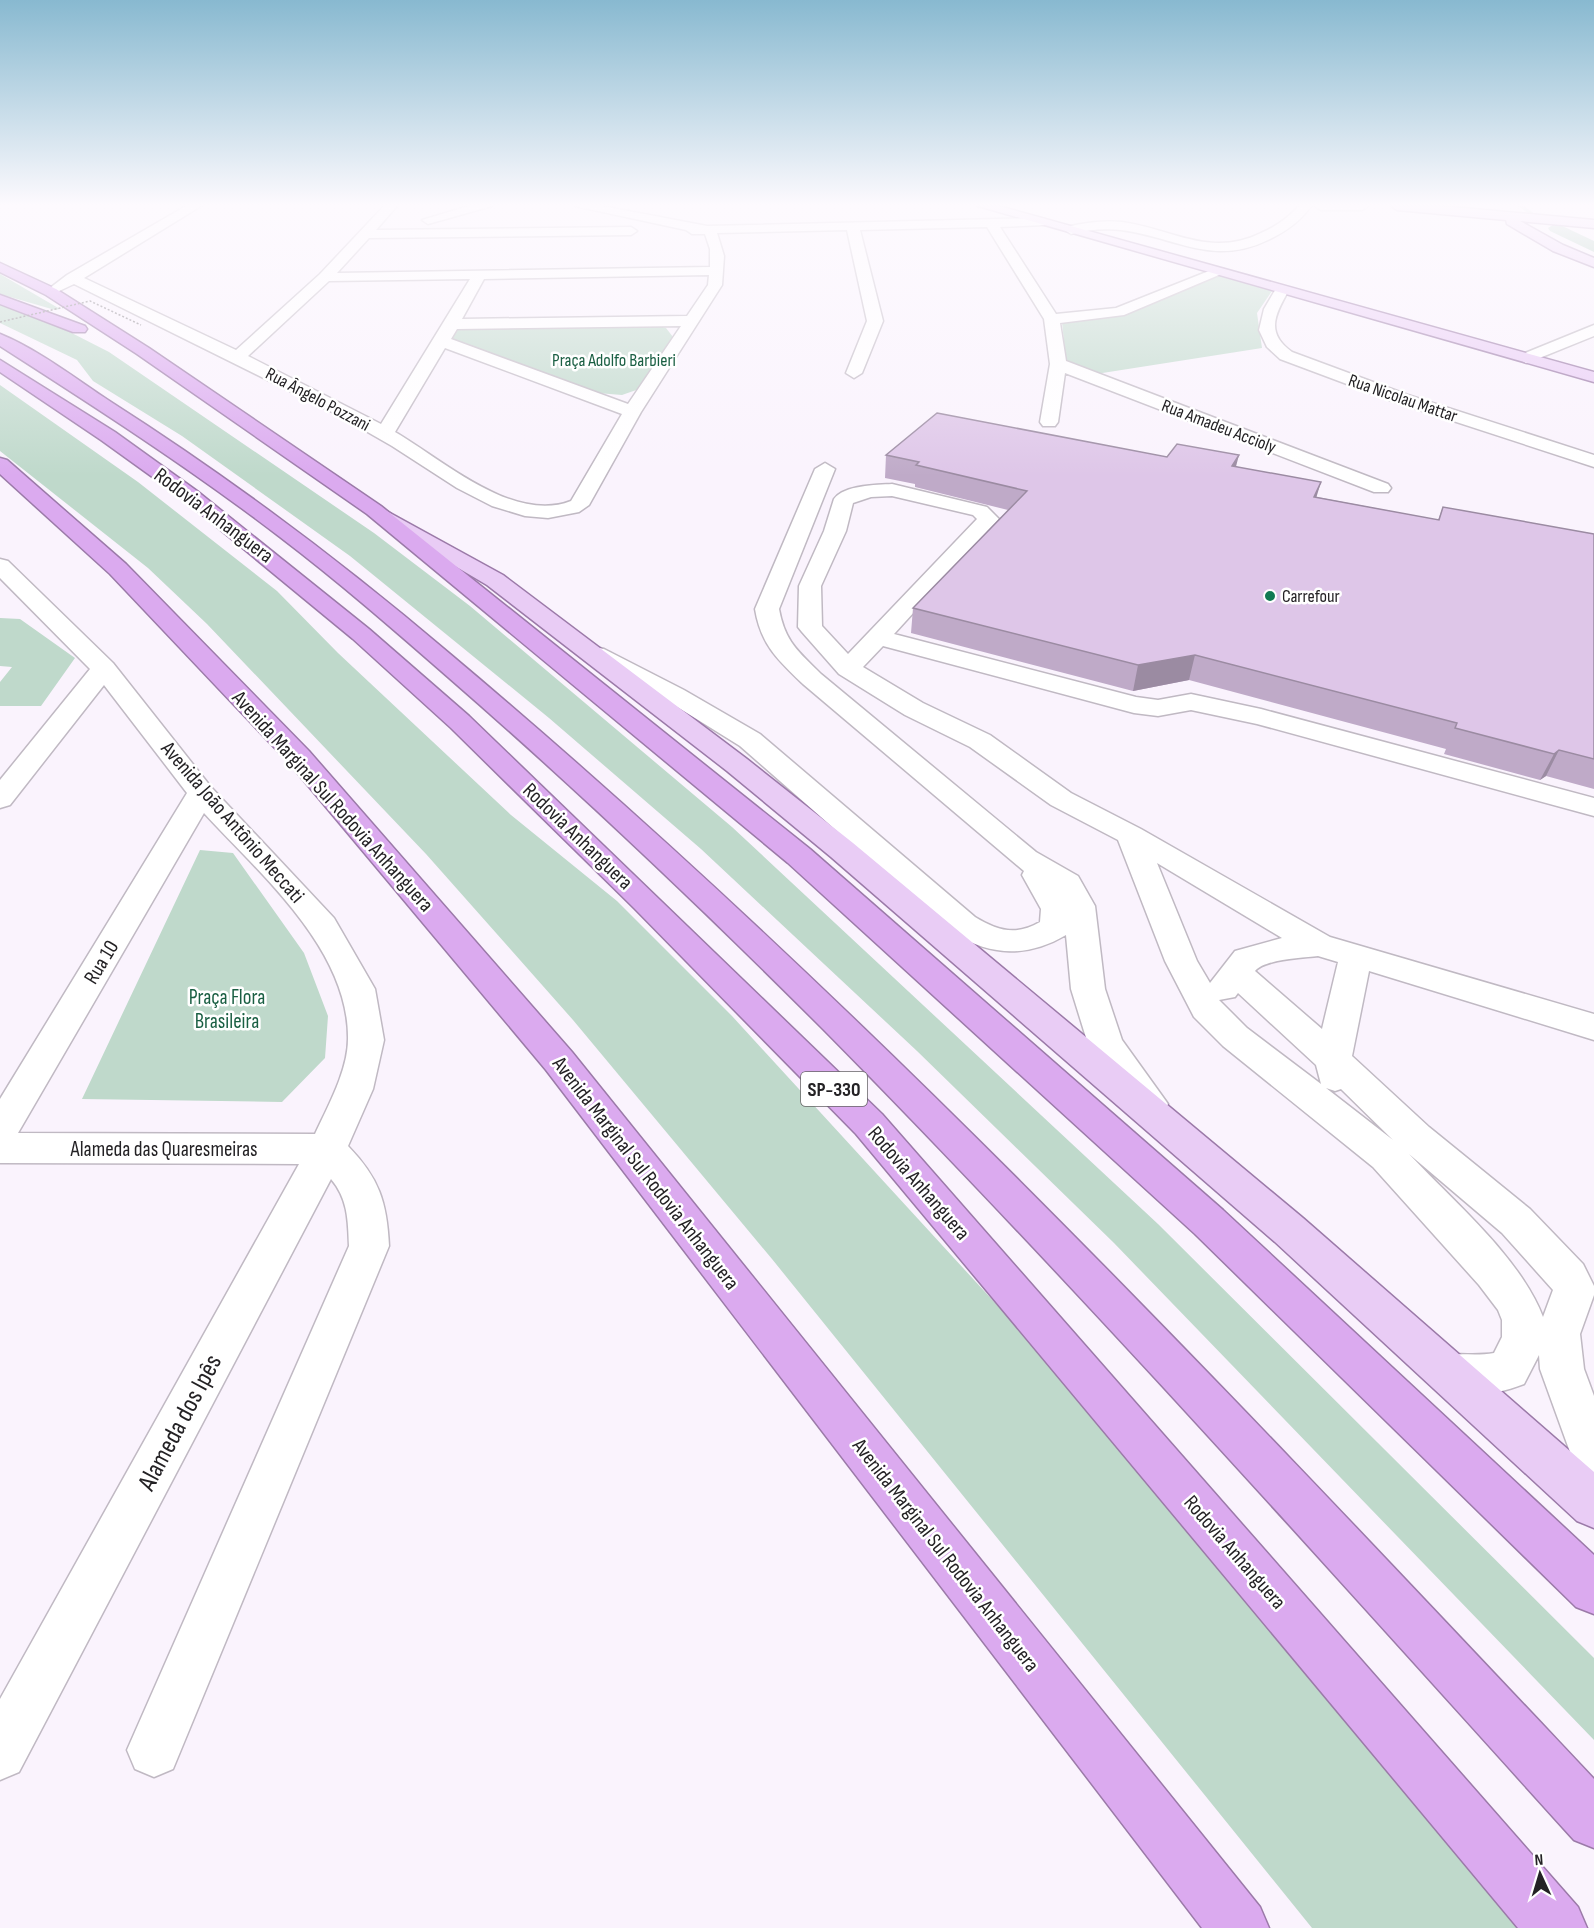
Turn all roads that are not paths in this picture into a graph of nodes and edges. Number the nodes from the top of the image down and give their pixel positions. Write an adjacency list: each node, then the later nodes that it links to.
1 (75, 296): 24 (highway)
2 (88, 296): 18 (street, Rua Ângelo Pozzani)
3 (304, 296): 18 (street)
4 (467, 296): 14 (street)
5 (708, 296): 13 (street)
6 (869, 296): 22 (street)
7 (1037, 296): 12 (street)
8 (1159, 296): 12 (street)
9 (1278, 296): 28 (street, Rua Nicolau Mattar)
10 (1303, 296): 19 (main road)
11 (0, 298): 24 (highway)
12 (1052, 319): 20 (street)
13 (693, 321): 14 (street); 25 (street)
14 (452, 324): 17 (street)
15 (1594, 330): 19 (street)
16 (0, 339): 66 (highway, Rodovia Anhanguera / SP-330)
17 (442, 340): 25 (street); 27 (street)
18 (238, 357): 27 (street, Rua Ângelo Pozzani)
19 (1526, 358): 23 (main road)
20 (1058, 364): 26 (street); 31 (street, Rua Amadeu Accioly)
21 (0, 365): 68 (highway, Rodovia Anhanguera / SP-330)
22 (854, 373)
23 (1594, 377)
24 (213, 401): 34 (highway)
25 (633, 412): 27 (street, Rua Ângelo Pozzani)
26 (1048, 422)
27 (384, 434)
28 (1594, 461)
29 (0, 464): 67 (highway, Avenida Marginal Sul Rodovia Anhanguera)
30 (825, 470): 33 (street)
31 (1381, 488)
32 (843, 503): 33 (street); 38 (street); 41 (street)
33 (811, 508): 46 (street)
34 (374, 510): 39 (main road); 63 (highway)
35 (0, 566): 36 (street, Avenida João Antônio Meccati)
36 (24, 587): 37 (street); 40 (street, Avenida João Antônio Meccati)
37 (0, 603)
38 (880, 638): 41 (street); 44 (street)
39 (594, 654): 46 (street); 55 (main road)
40 (104, 668): 42 (street, Avenida João Antônio Meccati); 43 (street)
41 (848, 669): 45 (street)
42 (201, 793): 53 (street, Avenida João Antônio Meccati); 56 (street, Rua 10)
43 (0, 799)
44 (1594, 807)
45 (1131, 835): 47 (street); 50 (street)
46 (1025, 859): 55 (street)
47 (1319, 945): 48 (street); 49 (street)
48 (1356, 956): 51 (street); 52 (street)
49 (1236, 973): 50 (street); 52 (street)
50 (1206, 1008): 54 (street)
51 (1594, 1027)
52 (1333, 1060): 54 (street); 59 (street)
53 (355, 1089): 58 (street, Alameda dos Ipês)
54 (1339, 1118): 60 (street)
55 (1162, 1120): 60 (main road)
56 (0, 1131)
57 (0, 1148): 58 (street, Alameda das Quaresmeiras)
58 (327, 1149): 64 (street); 65 (street, Alameda dos Ipês)
59 (1585, 1298): 61 (street)
60 (1450, 1372): 62 (main road)
61 (1594, 1458)
62 (1594, 1504)
63 (1594, 1589)
64 (154, 1750)
65 (0, 1753)
66 (1594, 1820)
67 (1239, 1928)
68 (1557, 1928)

